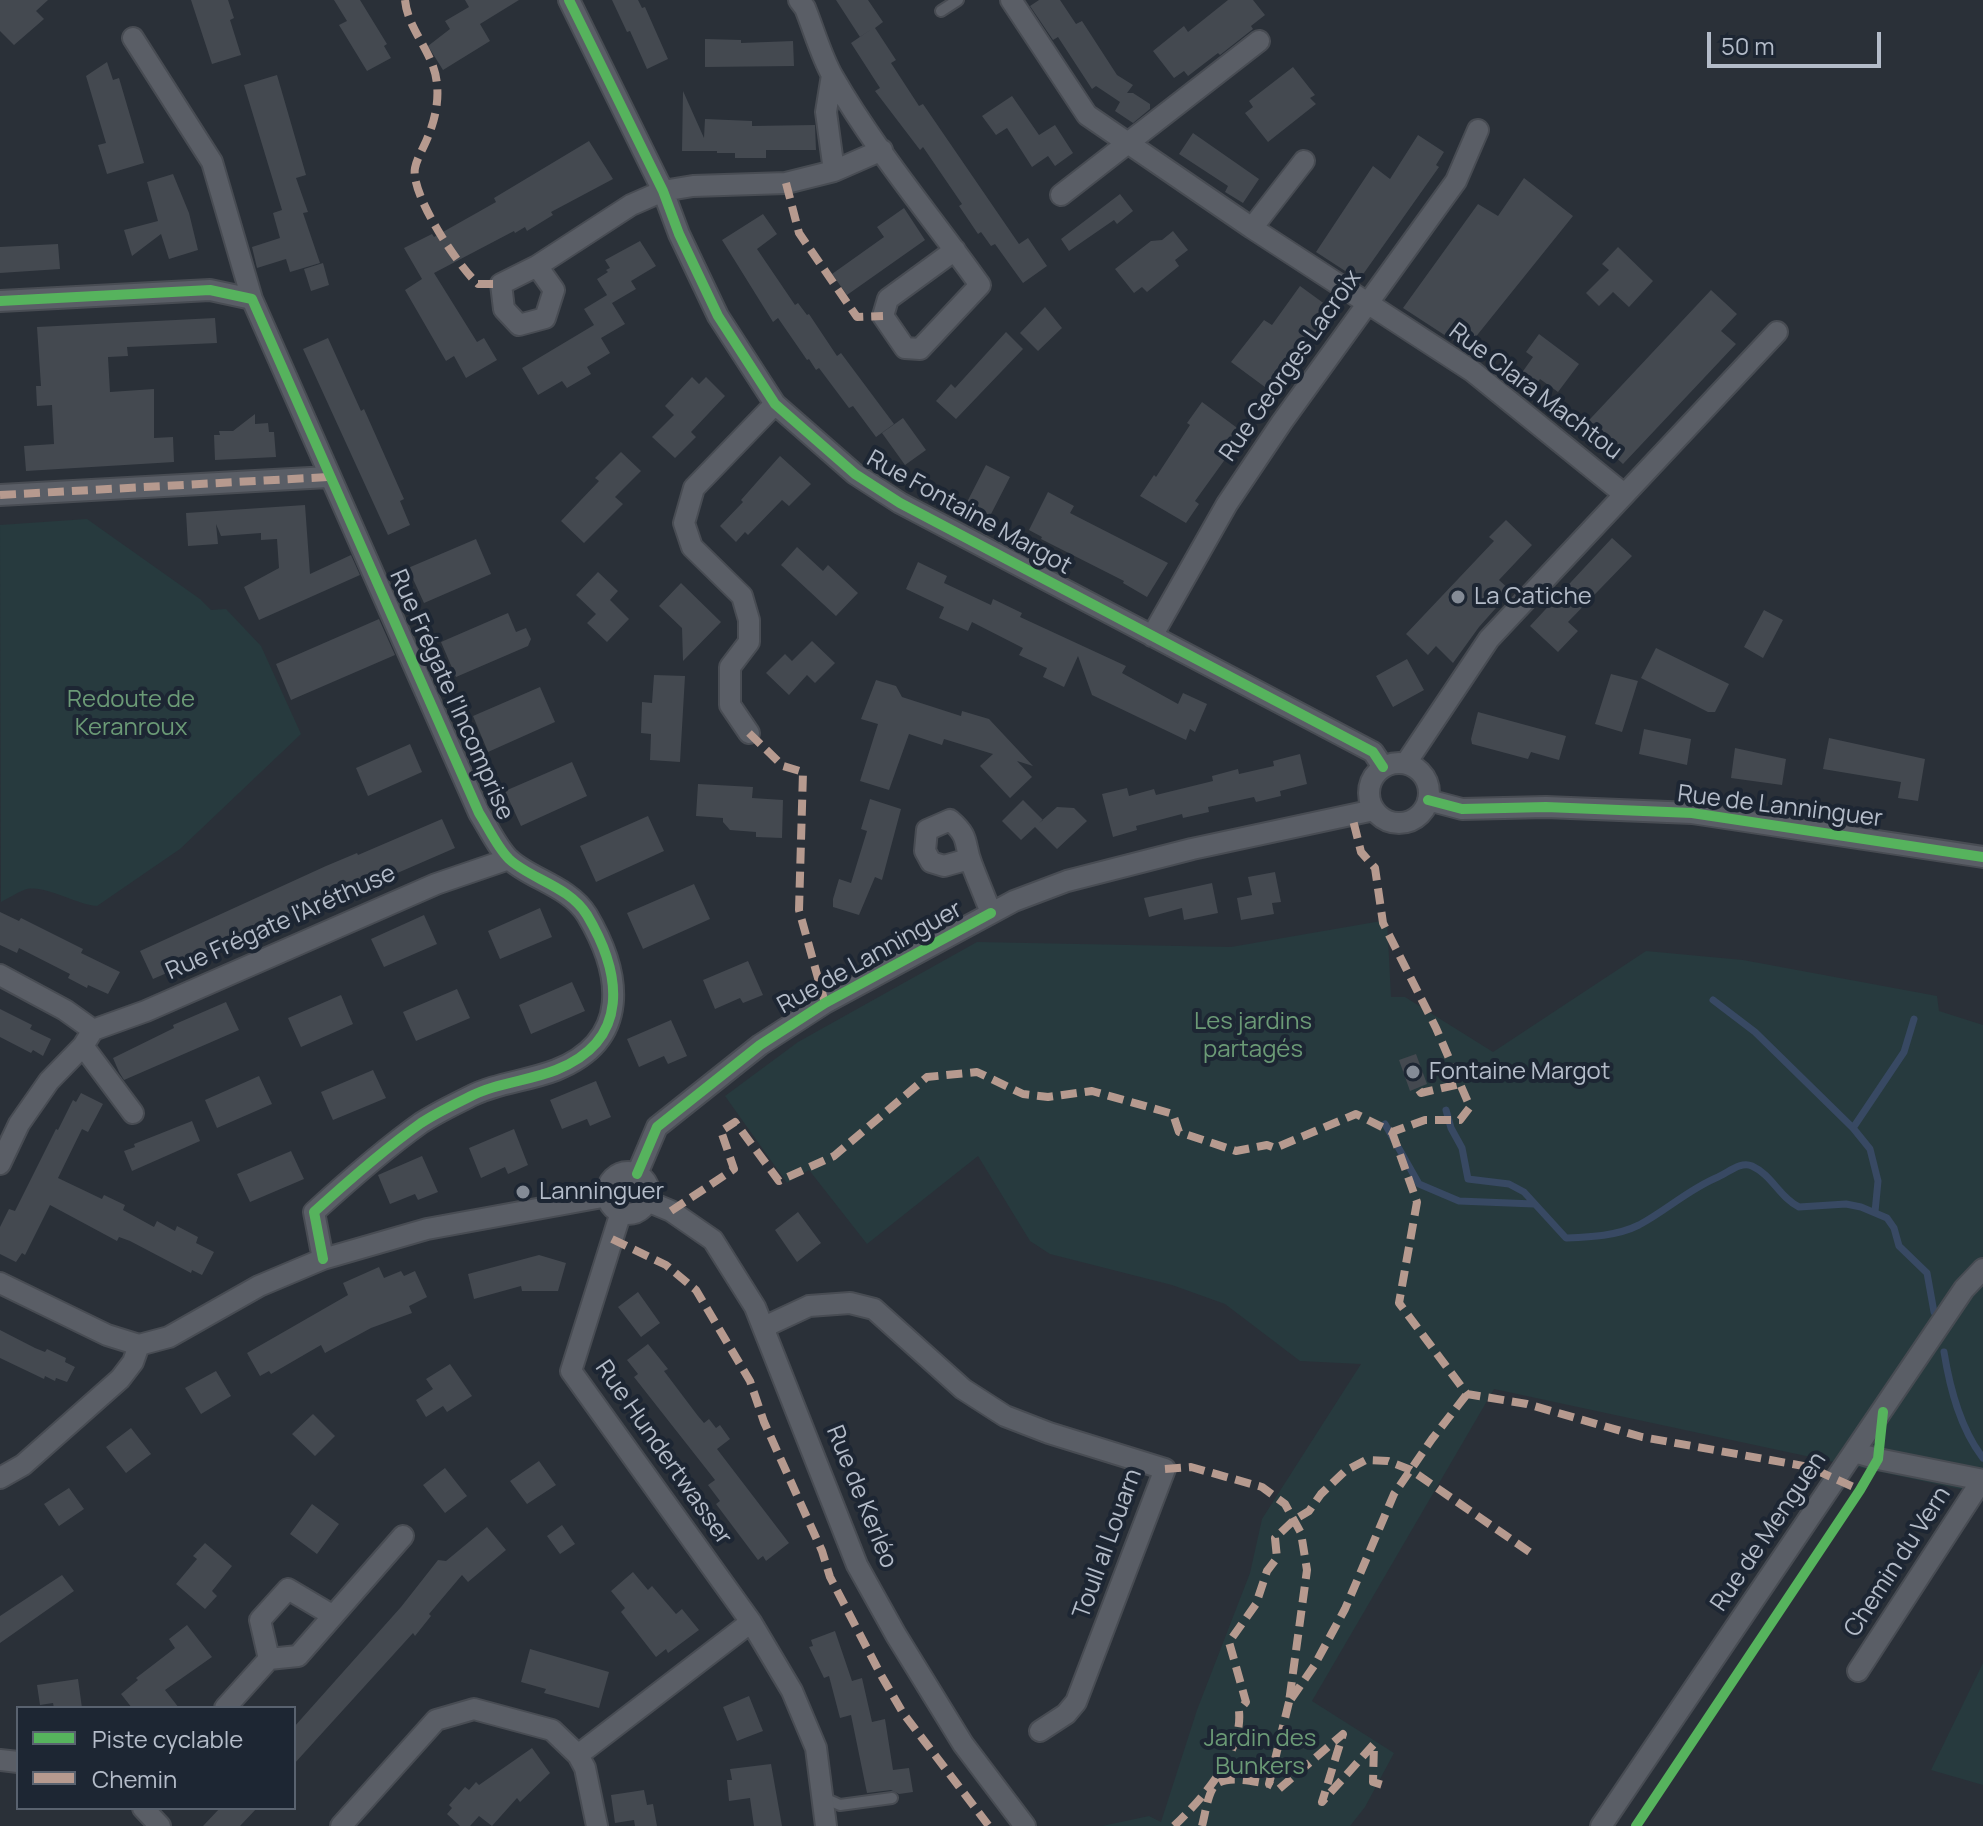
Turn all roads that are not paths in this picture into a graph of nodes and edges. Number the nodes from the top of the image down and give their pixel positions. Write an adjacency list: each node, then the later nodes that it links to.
1 (569, 0): 14 (street, Rue Fontaine Margot)
2 (799, 0): 8 (street)
3 (958, 0): 5 (lane)
4 (1011, 0): 10 (street, Rue Clara Machtou)
5 (941, 11)
6 (133, 38): 19 (street, Rue Frégate l'Incomprise)
7 (1259, 41): 10 (street)
8 (832, 75): 11 (street); 13 (street)
9 (1478, 130): 21 (street, Rue Georges Lacroix)
10 (1129, 143): 15 (street); 16 (street, Rue Clara Machtou)
11 (882, 150): 13 (street); 17 (street)
12 (1304, 161): 16 (street)
13 (834, 171): 14 (street)
14 (663, 191): 18 (street); 23 (street, Rue Fontaine Margot)
15 (1061, 195)
16 (1252, 228): 21 (street, Rue Clara Machtou)
17 (955, 250): 17 (street)
18 (537, 266)
19 (252, 299): 20 (street); 24 (street, Rue Frégate l'Incomprise)
20 (0, 301)
21 (1366, 304): 25 (street, Rue Clara Machtou); 27 (street, Rue Georges Lacroix)
22 (1777, 332): 25 (street)
23 (775, 404): 27 (street, Rue Fontaine Margot); 28 (street)
24 (328, 477): 26 (street); 34 (street, Rue Frégate l'Incomprise)
25 (1624, 494): 29 (street)
26 (0, 495)
27 (1152, 636): 30 (street, Rue Fontaine Margot)
28 (749, 733)
29 (1406, 763): 30 (street); 31 (street)
30 (1383, 767): 32 (street)
31 (1428, 800): 32 (street); 33 (street, Rue de Lanninguer)
32 (1374, 810): 36 (street, Rue de Lanninguer)
33 (1983, 857)
34 (509, 859): 38 (street, Rue Frégate l'Aréthuse); 44 (street, Rue Frégate l'Incomprise)
35 (969, 859): 36 (street)
36 (991, 913): 41 (street, Rue de Lanninguer)
37 (0, 975): 38 (street)
38 (88, 1038): 39 (street); 40 (street, Rue Frégate l'Aréthuse)
39 (133, 1113)
40 (0, 1164)
41 (637, 1174): 42 (street); 43 (street)
42 (647, 1201): 43 (street); 47 (street, Rue de Kerléo)
43 (615, 1204): 44 (street); 54 (street, Rue Hundertwasser)
44 (323, 1259): 48 (street)
45 (1983, 1269): 49 (street, Rue de Menguen)
46 (0, 1283): 48 (street)
47 (764, 1327): 58 (street, Toull al Louarn); 67 (street, Rue de Kerléo)
48 (139, 1345): 50 (street)
49 (1854, 1452): 51 (street, Chemin du Vern); 68 (street, Rue de Menguen)
50 (0, 1478)
51 (1982, 1480): 56 (street, Chemin du Vern)
52 (403, 1536): 53 (street)
53 (332, 1615): 55 (street); 55 (street)
54 (751, 1622): 59 (street); 60 (street, Rue Hundertwasser)
55 (269, 1659): 57 (street)
56 (1858, 1671)
57 (227, 1706)
58 (1040, 1731)
59 (578, 1755): 64 (street); 65 (street)
60 (824, 1798): 61 (lane); 66 (street, Rue Hundertwasser)
61 (892, 1798)
62 (145, 1810): 63 (street)
63 (160, 1826)
64 (341, 1826)
65 (597, 1826)
66 (826, 1826)
67 (1025, 1826)
68 (1601, 1826)

